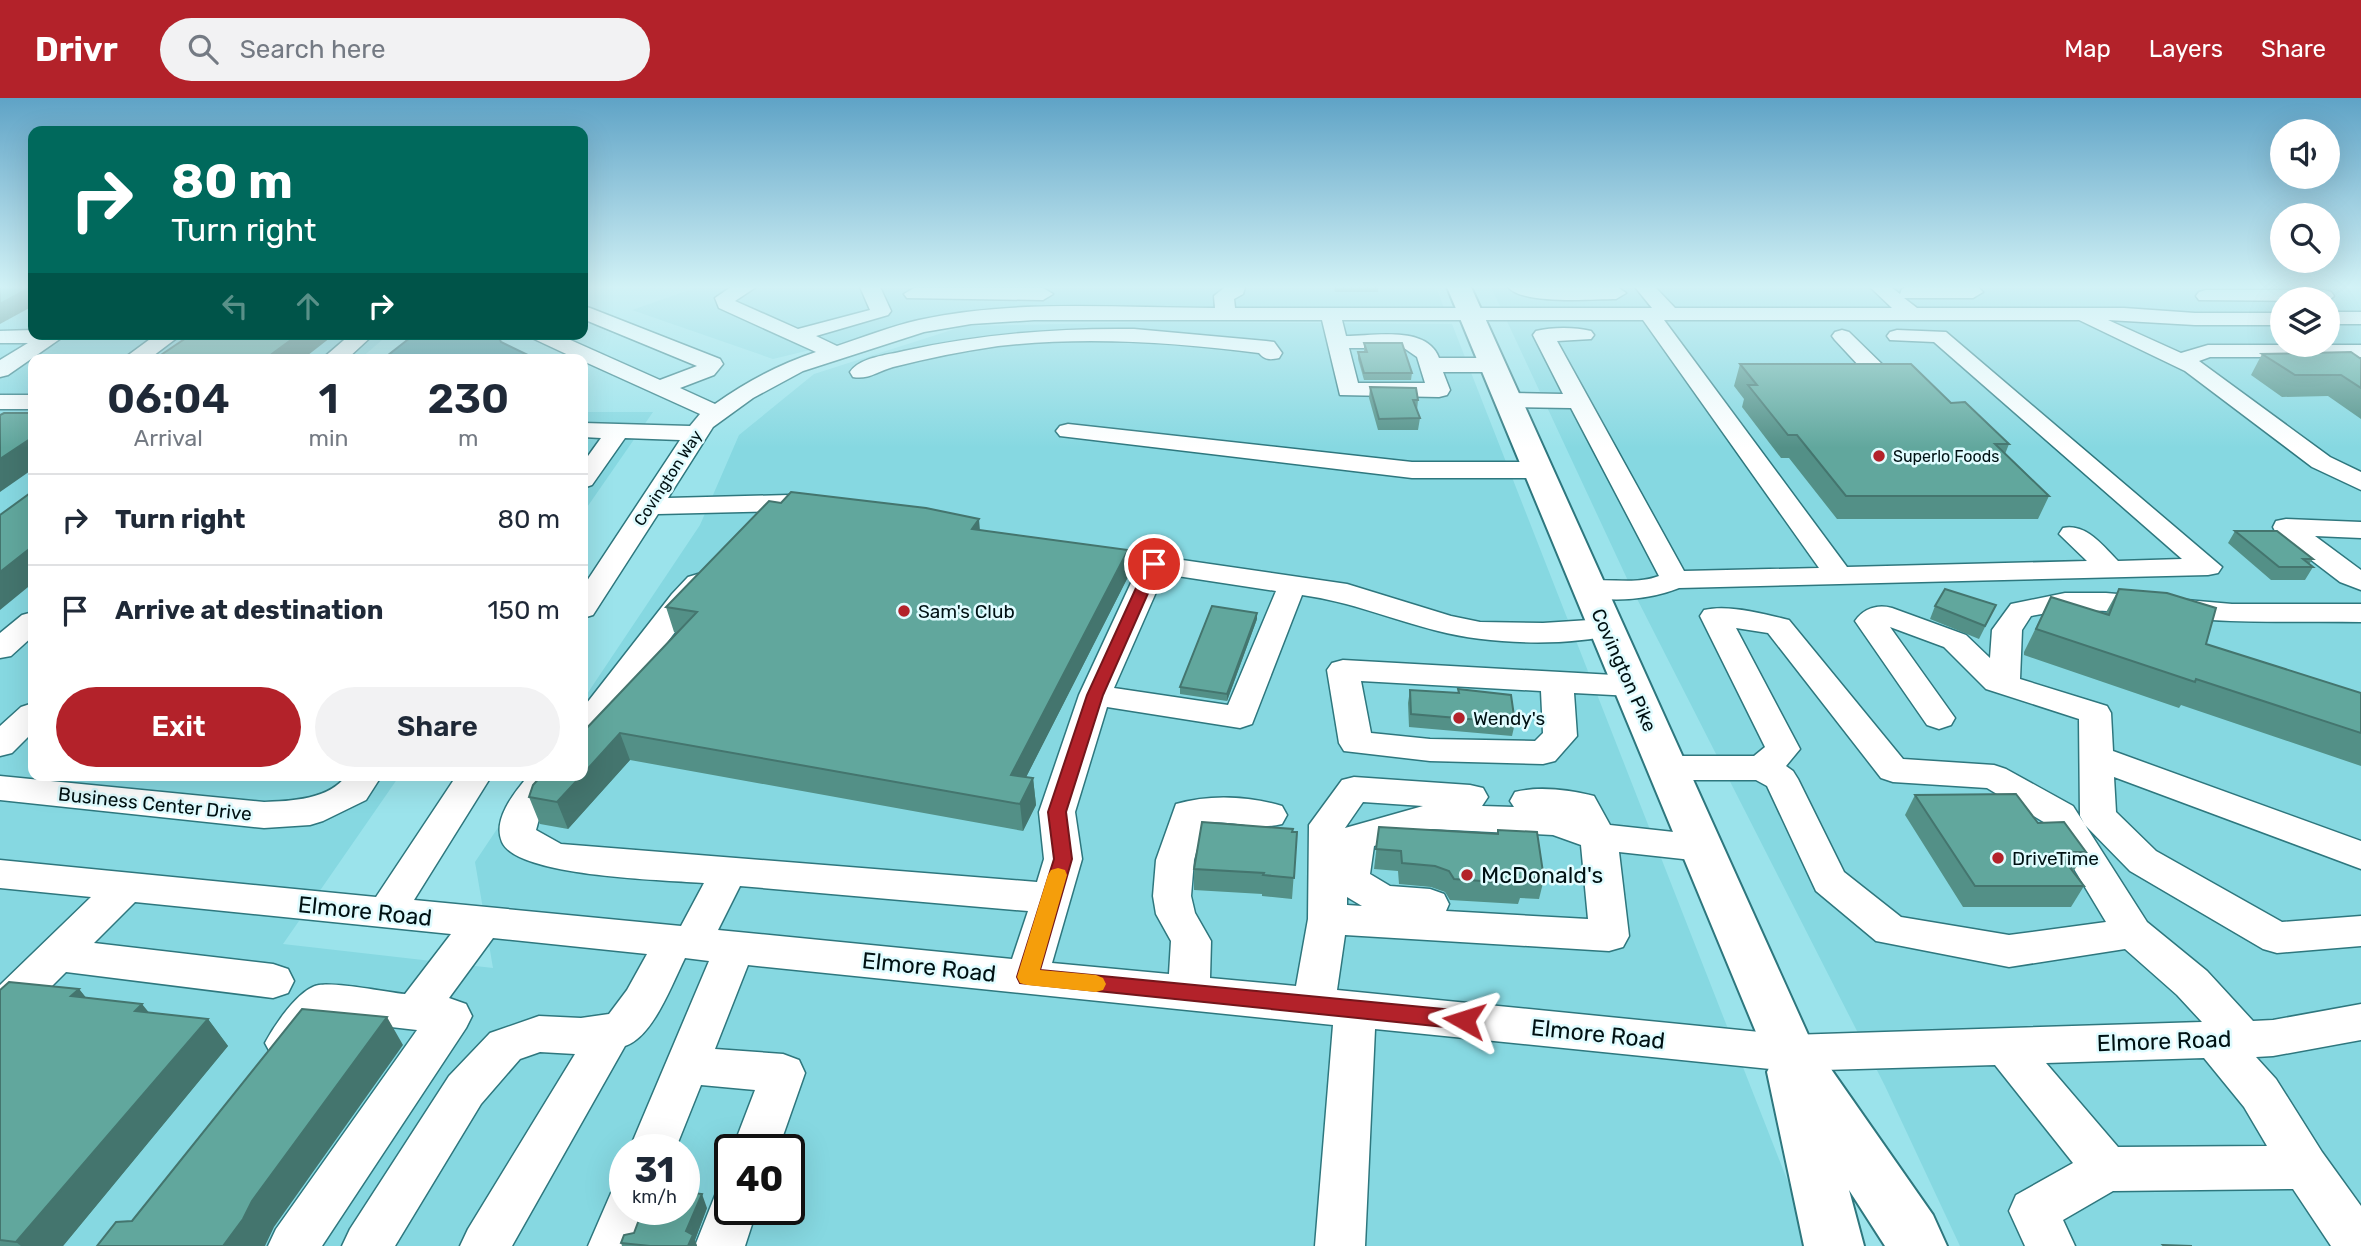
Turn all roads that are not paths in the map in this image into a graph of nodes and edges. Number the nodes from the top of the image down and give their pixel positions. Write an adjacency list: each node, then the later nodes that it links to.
1 (48, 341): 30 (street)
2 (162, 341): 21 (street)
3 (356, 341): 22 (street)
4 (554, 341): 23 (street)
5 (653, 341): 36 (street)
6 (810, 341): 19 (street)
7 (877, 341): 19 (street, Covington Way)
8 (989, 341): 31 (street)
9 (1192, 341): 20 (street)
10 (1337, 341): 17 (street)
11 (1482, 341): 28 (main road, Covington Pike)
12 (1546, 341): 38 (street)
13 (1672, 341): 61 (street)
14 (1846, 341): 32 (street)
15 (1944, 341): 60 (street)
16 (2136, 341): 27 (street)
17 (1339, 348): 24 (street); 29 (street); 33 (street)
18 (2361, 351): 27 (street)
19 (836, 353): 41 (street, Covington Way)
20 (1271, 353)
21 (142, 354)
22 (339, 354)
23 (583, 354)
24 (1365, 354)
25 (1402, 354): 29 (street)
26 (588, 356): 36 (street)
27 (2180, 360): 50 (street)
28 (1493, 365): 29 (street); 37 (main road, Covington Pike)
29 (1430, 366): 33 (street); 35 (street)
30 (0, 370)
31 (861, 372)
32 (1882, 377)
33 (1345, 379): 34 (street)
34 (1371, 379)
35 (1410, 379)
36 (659, 388): 41 (street)
37 (1508, 401): 38 (street); 48 (main road, Covington Pike)
38 (1579, 401): 62 (street)
39 (0, 402): 40 (street)
40 (28, 402)
41 (717, 413): 47 (street, Covington Way)
42 (0, 423): 43 (street)
43 (28, 424)
44 (588, 430): 45 (street)
45 (619, 430): 47 (street); 49 (street)
46 (1068, 431): 48 (street)
47 (697, 433): 52 (street, Covington Way)
48 (1538, 470): 65 (main road, Covington Pike)
49 (588, 473)
50 (2361, 482)
51 (769, 504): 52 (street); 53 (street); 56 (street)
52 (650, 506): 66 (street, Covington Way)
53 (834, 509)
54 (2361, 530): 63 (street)
55 (2073, 534): 60 (street)
56 (742, 535)
57 (1056, 549): 58 (street)
58 (1154, 564): 64 (street); 74 (street)
59 (714, 565): 77 (street)
60 (2111, 569): 61 (street)
61 (1839, 576): 62 (street)
62 (1675, 580): 65 (street)
63 (2361, 581)
64 (1294, 585): 69 (street); 74 (street)
65 (1590, 589): 69 (main road, Covington Pike)
66 (588, 601)
67 (2361, 613): 72 (street)
68 (19, 626): 70 (street)
69 (1605, 628): 73 (main road, Covington Pike)
70 (0, 649)
71 (1557, 682): 71 (street); 73 (street)
72 (2004, 684): 75 (street); 79 (street)
73 (1632, 686): 80 (main road, Covington Pike)
74 (1095, 695): 93 (street)
75 (1939, 718)
76 (28, 719): 78 (street)
77 (588, 724)
78 (0, 745)
79 (2096, 758): 89 (street); 98 (street)
80 (1667, 768): 81 (street); 88 (main road, Covington Pike)
81 (1763, 768): 99 (street); 99 (street)
82 (361, 781): 85 (street, Business Center Drive)
83 (471, 781): 94 (street)
84 (543, 781): 90 (street)
85 (0, 788)
86 (1269, 815): 105 (street)
87 (1599, 837): 88 (street); 95 (street); 95 (street); 96 (street)
88 (1701, 848): 113 (main road, Covington Pike)
89 (2361, 855)
90 (729, 871): 93 (street); 100 (street)
91 (0, 874): 92 (street, Elmore Road)
92 (126, 887): 94 (street, Elmore Road); 102 (street)
93 (1051, 898): 103 (street)
94 (386, 912): 97 (street, Elmore Road)
95 (1607, 917): 96 (street)
96 (1328, 919): 106 (street)
97 (483, 922): 100 (street, Elmore Road); 108 (street)
98 (2361, 931)
99 (2133, 933): 111 (street)
100 (683, 942): 101 (street, Elmore Road); 110 (street)
101 (734, 947): 103 (street, Elmore Road); 114 (street)
102 (57, 955): 104 (street); 107 (street)
103 (1027, 977): 105 (street, Elmore Road)
104 (273, 981)
105 (1189, 993): 106 (street, Elmore Road)
106 (1335, 1007): 113 (street, Elmore Road); 127 (street)
107 (0, 1010)
108 (415, 1013): 115 (street); 122 (street)
109 (2361, 1022): 111 (street, Elmore Road)
110 (611, 1032): 123 (street); 124 (street)
111 (2229, 1039): 112 (street, Elmore Road); 118 (street)
112 (2005, 1046): 113 (street, Elmore Road); 119 (street)
113 (1790, 1053): 128 (main road, Covington Pike); 129 (main road, Covington Pike)
114 (685, 1065): 116 (street); 117 (street)
115 (261, 1076)
116 (658, 1134)
117 (761, 1134)
118 (2305, 1167): 119 (street); 131 (street)
119 (2107, 1169): 130 (street)
120 (622, 1225): 125 (street)
121 (727, 1225): 126 (street)
122 (293, 1246)
123 (367, 1246)
124 (485, 1246)
125 (613, 1246)
126 (720, 1246)
127 (1340, 1246)
128 (1834, 1246)
129 (1917, 1246)
130 (2050, 1246)
131 (2360, 1246)

